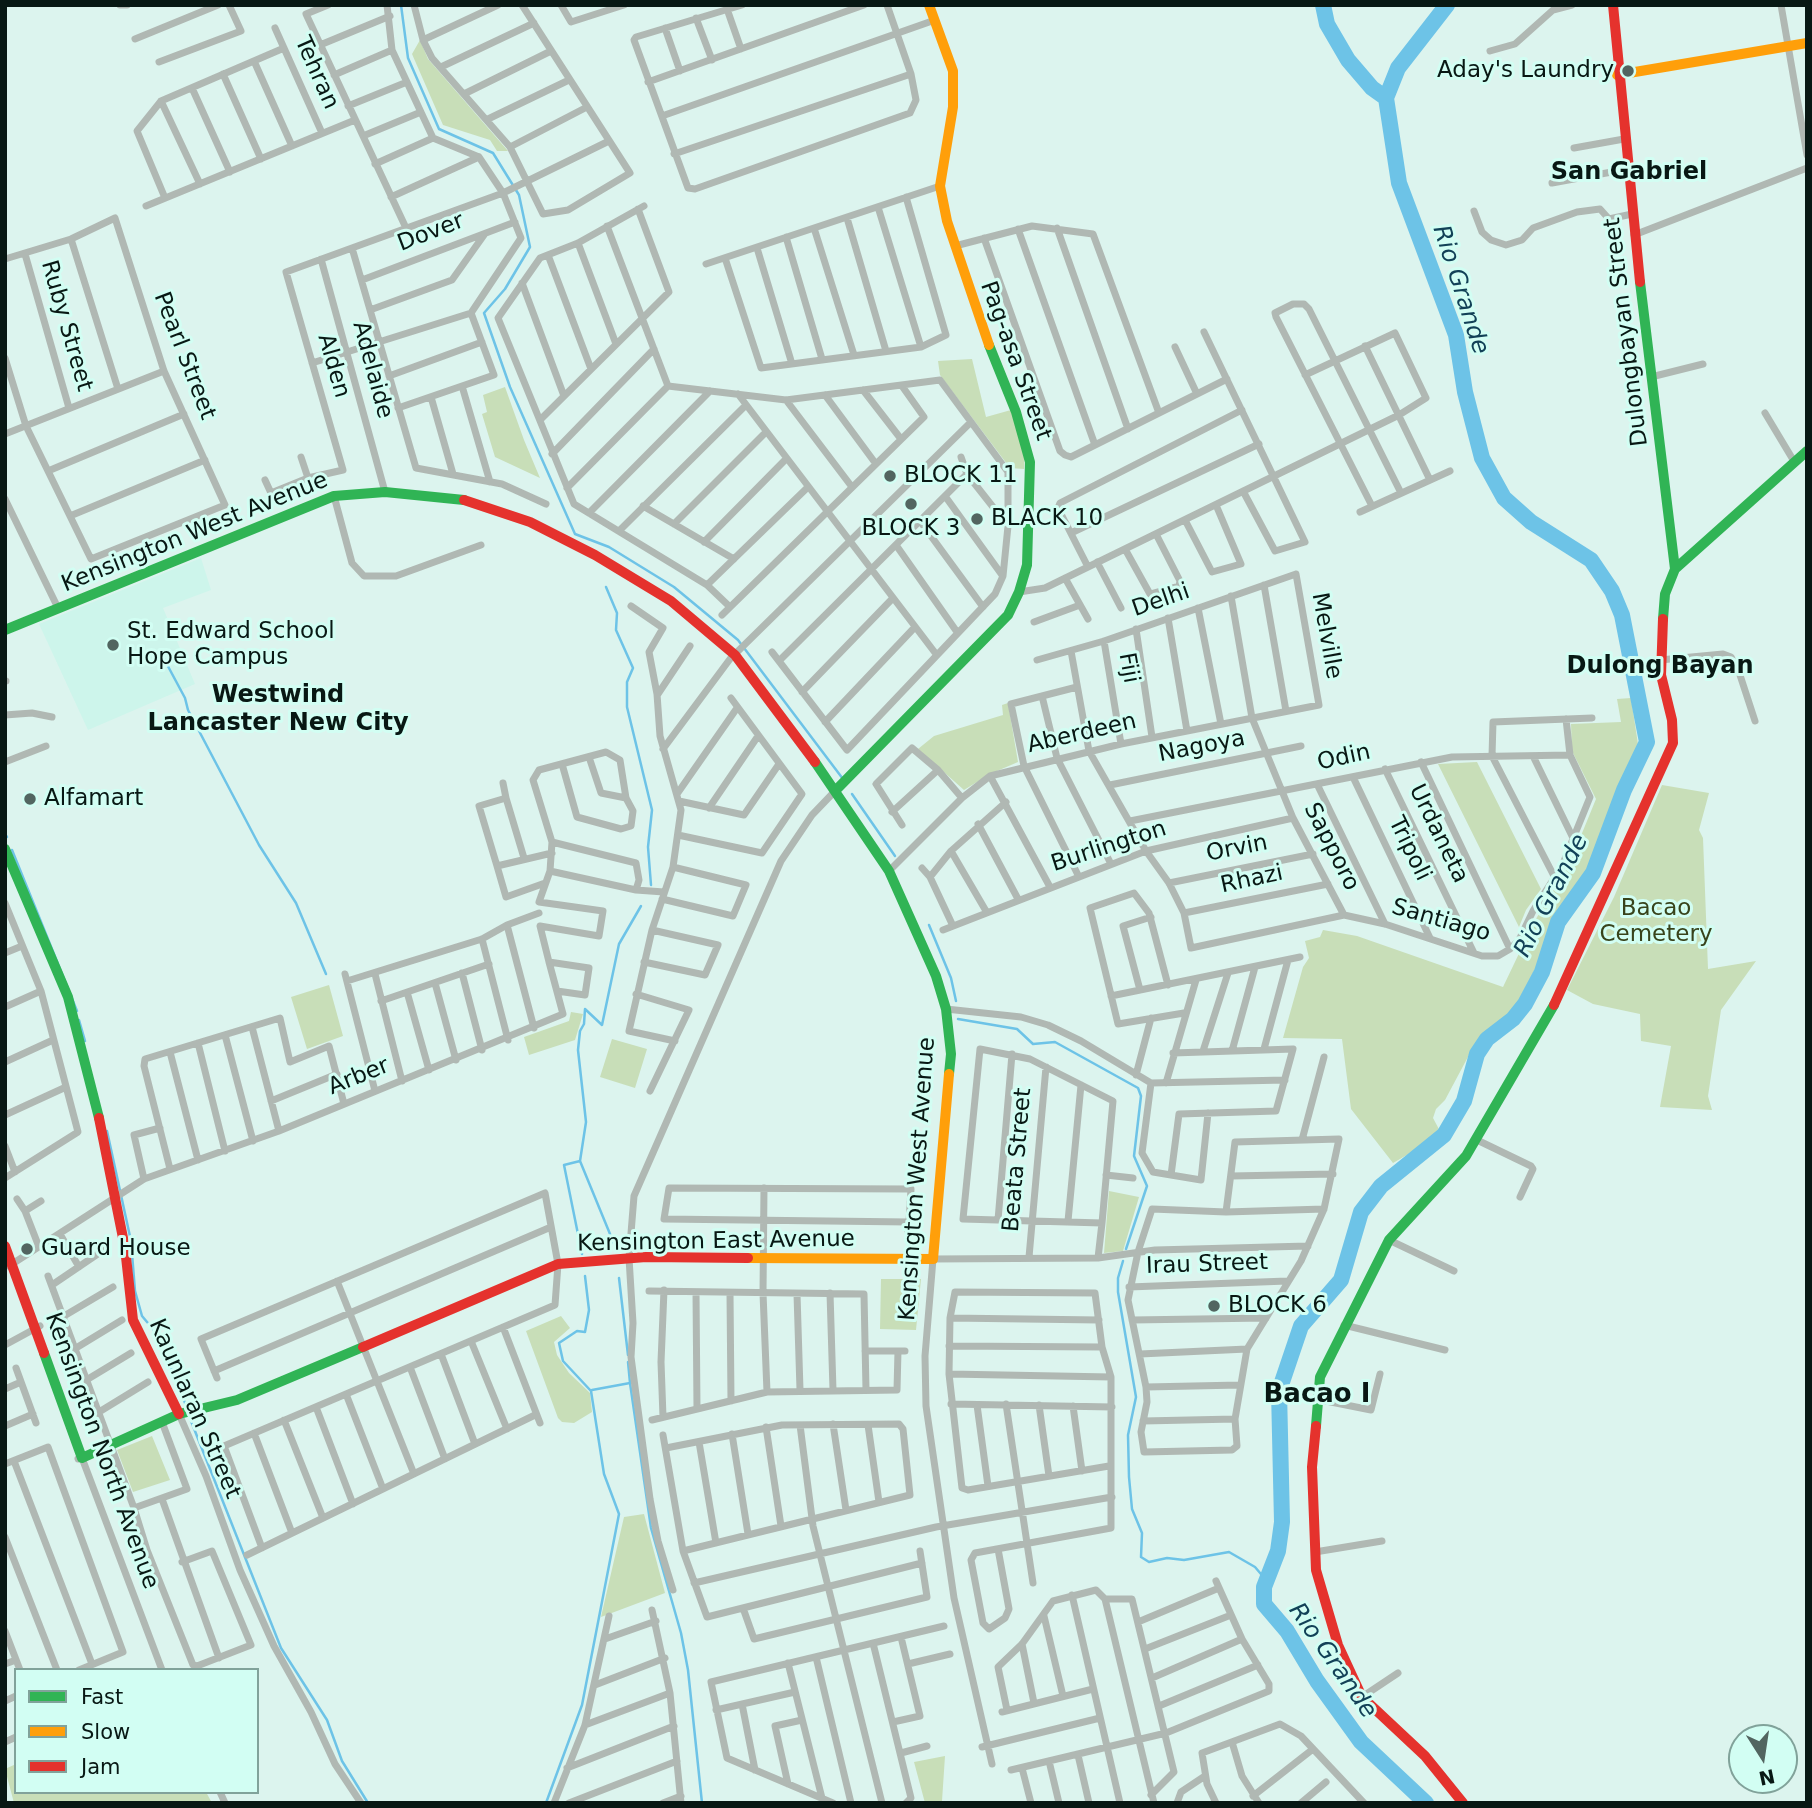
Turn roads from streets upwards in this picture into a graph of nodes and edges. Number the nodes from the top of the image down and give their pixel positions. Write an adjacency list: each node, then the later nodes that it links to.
1 (120, 5): 2 (street)
2 (127, 5)
3 (218, 5): 28 (street)
4 (229, 5): 40 (street)
5 (328, 5): 31 (street)
6 (387, 5): 21 (street)
7 (498, 5): 29 (street)
8 (522, 5): 24 (street)
9 (561, 5): 19 (street)
10 (624, 5): 19 (street)
11 (741, 5): 20 (street)
12 (864, 5): 34 (street)
13 (887, 5): 27 (street)
14 (929, 5): 23 (street, Pag-asa Street)
15 (1572, 5): 37 (street)
16 (1613, 5): 46 (street, Dulongbayan Street)
17 (1781, 5): 32 (street)
18 (415, 6): 29 (street)
19 (599, 9)
20 (727, 9): 22 (street); 34 (street)
21 (390, 16): 31 (street); 35 (street)
22 (696, 18): 26 (street); 38 (street)
23 (935, 20): 27 (street); 78 (street, Pag-asa Street)
24 (534, 23): 36 (street); 41 (street)
25 (275, 28): 33 (street, Tehran)
26 (665, 28): 42 (street); 49 (street)
27 (898, 35): 44 (street); 56 (street)
28 (135, 38)
29 (423, 40): 41 (street)
30 (1807, 43): 32 (street)
31 (320, 45): 45 (street)
32 (1787, 47): 46 (street); 68 (street)
33 (284, 48): 39 (street); 59 (street, Tehran)
34 (741, 49): 38 (street)
35 (392, 50): 45 (street); 48 (street)
36 (551, 51): 47 (street); 51 (street)
37 (1490, 51)
38 (712, 60): 42 (street)
39 (254, 61): 43 (street); 64 (street)
40 (159, 62)
41 (441, 67): 51 (street)
42 (680, 71): 49 (street)
43 (223, 74): 50 (street); 70 (street)
44 (911, 74): 67 (street); 67 (street)
45 (334, 75): 53 (street)
46 (1618, 75): 62 (street, Dulongbayan Street)
47 (569, 80): 54 (street); 58 (street)
48 (407, 82): 53 (street); 55 (street)
49 (648, 82): 56 (street)
50 (192, 88): 52 (street); 74 (street)
51 (464, 94): 58 (street)
52 (160, 101): 77 (street); 82 (street)
53 (348, 106): 57 (street)
54 (587, 107): 63 (street); 65 (street)
55 (421, 112): 60 (street); 61 (street)
56 (662, 116): 67 (street)
57 (355, 120): 59 (street); 60 (street)
58 (488, 120): 65 (street)
59 (322, 134): 64 (street)
60 (363, 136): 71 (street)
61 (433, 138): 69 (street); 71 (street)
62 (1624, 139): 66 (street); 73 (street, Dulongbayan Street)
63 (609, 141): 75 (street); 75 (street)
64 (292, 146): 70 (street)
65 (510, 146): 75 (street)
66 (1574, 148)
67 (674, 154)
68 (1807, 155)
69 (479, 158): 79 (street); 80 (street)
70 (261, 159): 74 (street)
71 (375, 164): 80 (street)
72 (1807, 168): 95 (street)
73 (1628, 169): 76 (street); 86 (street, Dulongbayan Street)
74 (230, 172): 77 (street)
75 (525, 183): 79 (street)
76 (1552, 183)
77 (200, 184): 82 (street)
78 (940, 186): 81 (street); 100 (street, Pag-asa Street)
79 (506, 192): 88 (street); 90 (street)
80 (391, 197): 90 (street)
81 (906, 197): 84 (street); 121 (street)
82 (165, 198): 83 (street)
83 (146, 206)
84 (878, 207): 87 (street); 121 (street)
85 (1474, 211): 86 (street)
86 (1632, 214): 95 (street, Dulongbayan Street)
87 (848, 218): 91 (street); 124 (street)
88 (515, 222): 94 (street, Dover); 114 (street)
89 (607, 226): 99 (street); 109 (street); 115 (street)
90 (406, 228): 101 (street)
91 (814, 228): 96 (street); 126 (street)
92 (1057, 228): 93 (street); 155 (street); 162 (street)
93 (1018, 229): 97 (street); 169 (street)
94 (485, 233): 111 (street, Dover); 113 (street)
95 (1634, 235): 137 (street, Dulongbayan Street)
96 (786, 237): 102 (street); 128 (street)
97 (984, 238): 100 (street); 169 (street)
98 (71, 239): 103 (street); 134 (street, Pearl Street); 142 (street)
99 (578, 243): 104 (street); 119 (street)
100 (955, 246): 226 (street, Pag-asa Street)
101 (352, 248): 108 (street); 111 (street)
102 (757, 248): 106 (street); 131 (street)
103 (25, 254): 107 (street); 152 (street, Ruby Street)
104 (548, 255): 112 (street); 133 (street)
105 (667, 257): 109 (street)
106 (725, 258): 110 (street); 131 (street)
107 (5, 259)
108 (321, 259): 125 (street, Adelaide); 130 (street, Alden)
109 (657, 261): 115 (street)
110 (706, 264)
111 (362, 280): 113 (street)
112 (522, 283): 148 (street); 159 (street)
113 (370, 310): 118 (street)
114 (471, 313): 117 (street); 118 (street)
115 (642, 318): 119 (street); 123 (street)
116 (1204, 332): 138 (street)
117 (482, 342): 136 (street); 139 (street)
118 (380, 344): 125 (street); 136 (street)
119 (616, 344): 133 (street)
120 (1365, 346): 129 (street); 158 (street); 158 (street)
121 (921, 347): 124 (street)
122 (1175, 348): 146 (street)
123 (654, 349): 140 (street); 171 (street)
124 (886, 351): 126 (street)
125 (347, 354): 130 (street); 191 (street, Adelaide)
126 (854, 355): 128 (street)
127 (5, 358): 161 (street)
128 (822, 359): 131 (street)
129 (1334, 360): 135 (street); 135 (street); 163 (street)
130 (312, 363): 183 (street, Alden)
131 (792, 363)
132 (1703, 364): 137 (street)
133 (591, 369): 148 (street)
134 (164, 370): 142 (street); 156 (street, Pearl Street)
135 (1305, 375): 168 (street)
136 (389, 376): 153 (street)
137 (1651, 377): 219 (street, Dulongbayan Street)
138 (1227, 379): 146 (street); 154 (street)
139 (462, 386): 149 (street); 186 (street)
140 (667, 386): 144 (street); 188 (street)
141 (902, 386): 143 (street); 160 (street); 166 (street)
142 (118, 389): 152 (street)
143 (863, 390): 147 (street); 166 (street)
144 (710, 391): 145 (street); 202 (street)
145 (738, 394): 150 (street); 151 (street)
146 (1197, 394): 155 (street)
147 (825, 395): 150 (street); 177 (street)
148 (564, 396): 159 (street)
149 (431, 397): 153 (street); 180 (street)
150 (786, 400): 189 (street)
151 (745, 406): 164 (street); 198 (street)
152 (69, 408): 161 (street)
153 (398, 408): 180 (street)
154 (1242, 410): 167 (street); 209 (street)
155 (1159, 413): 162 (street)
156 (184, 414): 175 (street, Pearl Street); 178 (street)
157 (1765, 414): 176 (street)
158 (1399, 415): 163 (street); 185 (street)
159 (540, 420): 171 (street)
160 (971, 422): 207 (street); 212 (street)
161 (26, 426): 165 (street); 178 (street)
162 (1128, 429): 169 (street)
163 (1369, 430): 168 (street); 192 (street)
164 (766, 432): 174 (street); 206 (street)
165 (5, 434)
166 (901, 439): 177 (street)
167 (1259, 444): 182 (street); 209 (street)
168 (1340, 444): 182 (street); 199 (street)
169 (1095, 445)
170 (1807, 451): 176 (street)
171 (552, 454): 188 (street)
172 (301, 457): 183 (street)
173 (961, 457): 181 (street)
174 (786, 459): 187 (street); 211 (street)
175 (205, 460): 203 (street); 203 (street, Pearl Street)
176 (1795, 463): 219 (street)
177 (876, 464): 189 (street)
178 (48, 471): 203 (street)
179 (1450, 471): 185 (street)
180 (453, 474): 186 (street)
181 (967, 474): 194 (street); 207 (street)
182 (1274, 476): 190 (street); 190 (street)
183 (308, 478): 184 (street)
184 (265, 480)
185 (1430, 480): 192 (street)
186 (490, 482): 196 (street)
187 (808, 487): 200 (street); 216 (street)
188 (567, 488): 202 (street)
189 (852, 488): 200 (street)
190 (1243, 491): 197 (street)
191 (386, 492): 193 (street, Kensington West Avenue); 249 (street, Kensington West Avenue)
192 (1401, 493): 199 (street)
193 (334, 496): 213 (street); 233 (street, Kensington West Avenue)
194 (944, 496): 205 (street); 222 (street)
195 (5, 499): 233 (street)
196 (546, 504)
197 (1216, 505): 204 (street); 204 (street)
198 (643, 506): 206 (street); 208 (street)
199 (1372, 506): 201 (street)
200 (827, 512): 212 (street); 231 (street)
201 (1360, 512)
202 (589, 513): 208 (street)
203 (70, 516)
204 (1185, 520): 210 (street)
205 (920, 521): 214 (street); 232 (street)
206 (674, 524): 211 (street)
207 (1008, 526): 222 (street)
208 (620, 530): 224 (street)
209 (1071, 533): 218 (street)
210 (1156, 534): 215 (street); 215 (street)
211 (704, 542): 216 (street)
212 (850, 542): 220 (street); 249 (street)
213 (481, 545)
214 (896, 545): 220 (street); 243 (street)
215 (1125, 548): 217 (street)
216 (734, 559): 224 (street)
217 (1097, 562): 218 (street); 234 (street)
218 (1088, 567): 223 (street)
219 (1675, 569): 251 (street)
220 (871, 570): 228 (street); 252 (street)
221 (1296, 574): 225 (street, Delhi); 258 (street, Melville)
222 (1003, 576): 232 (street)
223 (1065, 578): 226 (street); 229 (street)
224 (707, 585): 231 (street)
225 (1264, 585): 227 (street, Delhi); 260 (street)
226 (1019, 592): 295 (street, Pag-asa Street)
227 (1231, 596): 235 (street, Delhi); 263 (street, Sapporo)
228 (892, 598): 240 (street); 254 (street)
229 (1080, 605): 238 (street); 239 (street)
230 (631, 606): 255 (street)
231 (730, 607): 236 (street)
232 (983, 607): 243 (street)
233 (58, 608): 242 (street, Kensington West Avenue)
234 (1121, 608)
235 (1198, 608): 237 (street, Delhi); 268 (street)
236 (722, 615)
237 (1168, 618): 241 (street, Delhi); 269 (street)
238 (1088, 619)
239 (1034, 622)
240 (915, 627): 248 (street); 267 (street)
241 (1136, 629): 244 (street, Delhi); 271 (street)
242 (5, 630)
243 (957, 632): 248 (street)
244 (1104, 640): 246 (street, Delhi); 272 (street, Fiji)
245 (690, 646): 255 (street)
246 (1071, 651): 250 (street, Delhi); 253 (street)
247 (772, 652): 252 (street)
248 (936, 654): 267 (street)
249 (735, 655): 275 (street); 295 (street, Kensington West Avenue)
250 (1037, 660)
251 (1660, 660): 266 (street); 411 (street)
252 (779, 661): 254 (street)
253 (1077, 687): 256 (street); 276 (street)
254 (802, 692): 267 (street)
255 (657, 694): 275 (street)
256 (1042, 696): 282 (street); 287 (street)
257 (731, 698): 259 (street)
258 (1319, 705): 260 (street, Aberdeen)
259 (737, 708): 270 (street); 299 (street)
260 (1286, 711): 263 (street, Aberdeen)
261 (5, 715): 262 (street)
262 (51, 717)
263 (1252, 718): 268 (street, Aberdeen); 277 (street, Sapporo)
264 (1592, 718): 265 (street)
265 (1566, 719): 278 (street); 281 (street)
266 (1755, 721)
267 (825, 722)
268 (1220, 724): 269 (street, Aberdeen)
269 (1186, 731): 271 (street, Aberdeen)
270 (758, 736): 286 (street); 302 (street)
271 (1152, 737): 272 (street, Aberdeen)
272 (1121, 744): 276 (street, Aberdeen)
273 (46, 746): 283 (street)
274 (1301, 746): 277 (street, Nagoya)
275 (663, 749): 299 (street)
276 (1089, 751): 282 (street, Aberdeen); 294 (street)
277 (1266, 754): 294 (street, Nagoya); 296 (street, Sapporo)
278 (1570, 755): 279 (street, Odin); 309 (street, Santiago)
279 (1533, 756): 281 (street, Odin); 309 (street)
280 (589, 757): 285 (street); 298 (street); 298 (street)
281 (1492, 757): 284 (street, Odin); 325 (street)
282 (1057, 758): 287 (street, Aberdeen); 317 (street)
283 (5, 762)
284 (1420, 762): 288 (street, Odin); 349 (street)
285 (562, 764): 298 (street); 310 (street)
286 (779, 764): 302 (street); 308 (street)
287 (1024, 766): 290 (street, Aberdeen); 323 (street)
288 (1385, 769): 291 (street, Odin); 351 (street, Urdaneta)
289 (938, 770): 300 (street); 303 (street); 303 (street)
290 (990, 776): 300 (street, Aberdeen); 301 (street)
291 (1353, 777): 293 (street, Odin); 346 (street, Tripoli)
292 (503, 783): 297 (street)
293 (1317, 784): 296 (street, Odin); 340 (street)
294 (1110, 785): 305 (street)
295 (836, 790): 322 (street, Kensington West Avenue); 449 (street)
296 (1282, 791): 304 (street, Sapporo); 305 (street, Odin)
297 (506, 798): 316 (street); 318 (street)
298 (626, 798)
299 (678, 798): 302 (street); 308 (street)
300 (962, 798): 322 (street, Aberdeen)
301 (1006, 802): 306 (street); 329 (street)
302 (709, 808)
303 (892, 812): 307 (street)
304 (1293, 818): 313 (street, Burlington); 315 (street, Sapporo)
305 (1130, 821): 313 (street)
306 (978, 824): 312 (street); 332 (street)
307 (902, 825)
308 (678, 835): 319 (street)
309 (1573, 838): 325 (street, Santiago)
310 (552, 842): 314 (street); 330 (street)
311 (5, 849): 426 (street, Kaunlaran Street)
312 (951, 851): 324 (street); 335 (street)
313 (1146, 852): 317 (street, Burlington); 327 (street)
314 (552, 853): 316 (street); 321 (street)
315 (1313, 854): 327 (street, Orvin); 328 (street, Sapporo)
316 (524, 858): 318 (street)
317 (1111, 864): 323 (street, Burlington)
318 (497, 866): 326 (street)
319 (673, 867): 331 (street); 331 (street)
320 (922, 868): 324 (street)
321 (550, 871): 326 (street); 330 (street)
322 (888, 871): 372 (street, Kensington West Avenue)
323 (1078, 875): 329 (street, Burlington)
324 (930, 877): 343 (street)
325 (1555, 878): 349 (street, Santiago)
326 (545, 883): 333 (street)
327 (1169, 883): 337 (street)
328 (1328, 884): 337 (street, Rhazi); 338 (street, Sapporo)
329 (1050, 887): 332 (street, Burlington)
330 (636, 890): 331 (street)
331 (663, 896): 344 (street)
332 (1018, 899): 335 (street, Burlington)
333 (538, 902): 336 (street); 342 (street)
334 (5, 904): 348 (street)
335 (986, 911): 343 (street, Burlington)
336 (539, 913): 341 (street); 342 (street)
337 (1184, 914): 338 (street, Santiago)
338 (1344, 915): 340 (street, Santiago)
339 (1151, 917): 363 (street); 364 (street); 369 (street)
340 (1385, 924): 346 (street, Santiago)
341 (507, 925): 347 (street); 376 (street)
342 (540, 926): 354 (street)
343 (953, 926): 345 (street, Burlington)
344 (652, 930): 355 (street); 355 (street)
345 (943, 930)
346 (1430, 938): 351 (street, Santiago)
347 (482, 939): 356 (street); 359 (street)
348 (22, 946): 350 (street); 365 (street)
349 (1510, 949): 351 (street, Santiago)
350 (5, 953)
351 (1474, 953)
352 (1300, 957): 353 (street)
353 (1288, 960): 357 (street); 382 (street)
354 (549, 962): 366 (street); 366 (street)
355 (644, 962): 368 (street)
356 (489, 964): 360 (street); 379 (street)
357 (1255, 967): 358 (street); 385 (street)
358 (1228, 973): 361 (street); 384 (street)
359 (375, 974): 370 (street); 402 (street)
360 (462, 974): 362 (street); 383 (street)
361 (1196, 980): 363 (street); 373 (street)
362 (435, 983): 367 (street); 390 (street)
363 (1168, 985): 364 (street)
364 (1140, 990): 369 (street)
365 (41, 991): 371 (street); 378 (street)
366 (557, 991): 376 (street, Arber)
367 (407, 992): 370 (street); 393 (street)
368 (636, 994): 380 (street); 380 (street)
369 (1111, 996): 374 (street)
370 (382, 1001): 397 (street)
371 (5, 1007)
372 (946, 1009): 395 (street); 452 (street, Kensington West Avenue)
373 (1184, 1013): 374 (street); 387 (street)
374 (1151, 1018): 395 (street)
375 (252, 1027): 377 (street); 394 (street); 404 (street)
376 (534, 1028): 379 (street, Arber)
377 (225, 1035): 381 (street); 412 (street)
378 (53, 1040): 391 (street); 401 (street)
379 (508, 1040): 383 (street, Arber)
380 (675, 1041): 403 (street)
381 (198, 1043): 386 (street); 414 (street)
382 (1264, 1049): 385 (street); 396 (street)
383 (482, 1050): 390 (street, Arber)
384 (1203, 1051): 385 (street); 387 (street)
385 (1232, 1051)
386 (170, 1052): 408 (street); 415 (street)
387 (1173, 1053): 399 (street)
388 (1012, 1054): 392 (street); 434 (street); 434 (street)
389 (1324, 1057): 410 (street)
390 (456, 1060): 393 (street, Arber)
391 (5, 1062)
392 (1046, 1067): 400 (street); 435 (street, Beata Street)
393 (429, 1070): 397 (street, Arber)
394 (337, 1074): 404 (street); 405 (street)
395 (1136, 1075): 398 (street)
396 (1285, 1080): 399 (street); 406 (street)
397 (402, 1081): 402 (street, Arber)
398 (1151, 1083): 399 (street); 420 (street)
399 (1166, 1083)
400 (1081, 1085): 419 (street); 436 (street)
401 (66, 1087): 407 (street); 417 (street)
402 (375, 1091): 405 (street, Arber)
403 (650, 1091)
404 (271, 1101): 409 (street)
405 (344, 1104): 409 (street, Arber)
406 (1208, 1114): 420 (street); 420 (street)
407 (5, 1115)
408 (160, 1128): 416 (street); 423 (street)
409 (279, 1131): 412 (street, Arber)
410 (1302, 1140): 418 (street); 421 (street)
411 (1477, 1140): 427 (street); 442 (street)
412 (253, 1141): 414 (street, Arber)
413 (5, 1146): 417 (street)
414 (225, 1151): 415 (street, Arber)
415 (198, 1160): 416 (street, Arber)
416 (170, 1169): 423 (street, Arber)
417 (15, 1172): 422 (street)
418 (1333, 1174): 421 (street); 430 (street)
419 (1106, 1175): 424 (street); 438 (street)
420 (1171, 1175)
421 (1231, 1176): 432 (street)
422 (5, 1178)
423 (144, 1178): 426 (street, Arber)
424 (1133, 1178)
425 (764, 1188): 433 (street); 433 (street); 437 (street)
426 (119, 1196): 441 (street, Arber); 520 (street, Kaunlaran Street)
427 (1520, 1197)
428 (17, 1199): 431 (street)
429 (41, 1200): 431 (street)
430 (1324, 1209): 432 (street); 444 (street)
431 (25, 1211): 445 (street)
432 (1226, 1212): 447 (street)
433 (764, 1220): 437 (street); 450 (street)
434 (998, 1220): 435 (street)
435 (1031, 1220): 436 (street); 448 (street, Beata Street)
436 (1068, 1221): 438 (street)
437 (909, 1222): 440 (street)
438 (1102, 1223): 451 (street)
439 (551, 1227): 453 (street); 458 (street); 470 (street)
440 (908, 1231)
441 (60, 1234): 445 (street, Arber); 455 (street)
442 (1389, 1240): 456 (street); 477 (street)
443 (5, 1246): 454 (street, Kensington North Avenue)
444 (1308, 1246): 447 (street, Kensington East Avenue); 459 (street)
445 (39, 1247): 454 (street, Arber)
446 (108, 1247): 455 (street)
447 (1138, 1252): 451 (street, Kensington East Avenue); 462 (street)
448 (1029, 1257): 451 (street, Kensington East Avenue); 452 (street, Kensington East Avenue)
449 (629, 1258): 450 (street, Kensington East Avenue); 453 (street, Kensington East Avenue); 584 (street)
450 (764, 1258): 452 (street, Kensington East Avenue); 467 (street)
451 (1098, 1258)
452 (933, 1259): 565 (street, Kensington West Avenue)
453 (558, 1264): 479 (street); 482 (street, Kensington East Avenue)
454 (10, 1265): 478 (street, Kensington North Avenue)
455 (79, 1267): 460 (street)
456 (1454, 1272)
457 (48, 1276): 460 (street)
458 (337, 1281): 470 (street); 470 (street)
459 (1287, 1281): 462 (street, Irau Street); 473 (street)
460 (52, 1284): 471 (street)
461 (113, 1286): 471 (street)
462 (1129, 1287): 476 (street)
463 (664, 1290): 464 (street); 465 (street); 523 (street)
464 (649, 1291)
465 (696, 1292): 466 (street); 518 (street)
466 (730, 1293): 467 (street); 510 (street)
467 (763, 1293): 469 (street); 507 (street)
468 (830, 1293): 469 (street); 488 (street); 505 (street)
469 (797, 1294): 504 (street)
470 (350, 1312): 482 (street)
471 (64, 1316): 485 (street)
472 (950, 1318): 475 (street); 475 (street); 483 (street)
473 (1266, 1318): 476 (street); 486 (street)
474 (122, 1320): 485 (street)
475 (1098, 1320): 484 (street)
476 (1132, 1320): 491 (street)
477 (1344, 1325): 487 (street); 509 (street)
478 (38, 1327): 481 (street); 544 (street, Kensington North Avenue)
479 (503, 1327): 480 (street); 522 (street)
480 (471, 1341): 490 (street); 536 (street)
481 (5, 1345)
482 (364, 1346): 498 (street); 520 (street, Kensington East Avenue)
483 (949, 1346): 484 (street); 494 (street)
484 (1102, 1347): 496 (street)
485 (76, 1348): 497 (street)
486 (1247, 1349): 491 (street); 501 (street)
487 (1445, 1350)
488 (865, 1351): 506 (street); 506 (street)
489 (131, 1353): 497 (street)
490 (441, 1353): 492 (street); 541 (street)
491 (1140, 1354): 502 (street)
492 (410, 1367): 498 (street); 545 (street)
493 (16, 1368): 499 (street)
494 (949, 1374): 496 (street); 511 (street)
495 (1380, 1374): 509 (street)
496 (1111, 1377): 517 (street)
497 (88, 1379): 519 (street)
498 (379, 1380): 508 (street); 550 (street)
499 (21, 1382): 503 (street); 521 (street)
500 (148, 1382): 519 (street)
501 (1240, 1385): 502 (street); 524 (street)
502 (1146, 1387): 527 (street)
503 (5, 1389)
504 (800, 1390): 505 (street); 507 (street)
505 (833, 1390): 506 (street)
506 (866, 1390)
507 (767, 1392): 510 (street)
508 (346, 1394): 516 (street); 554 (street)
509 (1316, 1399): 576 (street)
510 (732, 1401): 518 (street)
511 (951, 1404): 513 (street); 553 (street)
512 (1006, 1404): 513 (street); 514 (street); 552 (street)
513 (977, 1405): 553 (street)
514 (1039, 1405): 515 (street); 551 (street)
515 (1073, 1406): 517 (street); 549 (street)
516 (316, 1407): 525 (street); 558 (street)
517 (1112, 1407): 548 (street)
518 (697, 1409): 523 (street)
519 (99, 1412): 542 (street)
520 (185, 1413): 528 (street, Kensington East Avenue); 658 (street, Kaunlaran Street)
521 (33, 1414): 529 (street); 534 (street)
522 (535, 1415): 530 (street); 536 (street)
523 (663, 1417): 526 (street)
524 (1235, 1419): 527 (street); 527 (street)
525 (285, 1420): 537 (street); 562 (street)
526 (652, 1420)
527 (1143, 1421)
528 (163, 1422): 542 (street, Kensington East Avenue); 556 (street)
529 (36, 1423)
530 (540, 1423)
531 (834, 1424): 532 (street); 533 (street); 560 (street)
532 (800, 1425): 535 (street); 563 (street)
533 (868, 1425): 557 (street); 557 (street)
534 (5, 1426)
535 (766, 1427): 538 (street); 564 (street)
536 (507, 1429): 541 (street)
537 (254, 1433): 566 (street); 572 (street)
538 (732, 1434): 540 (street); 567 (street)
539 (663, 1435): 543 (street)
540 (699, 1442): 543 (street); 570 (street)
541 (475, 1444): 545 (street)
542 (111, 1445): 544 (street, Kensington East Avenue); 559 (street)
543 (666, 1448): 574 (street)
544 (80, 1459): 617 (street, Kensington North Avenue)
545 (445, 1459): 550 (street)
546 (13, 1461): 547 (street); 610 (street); 610 (street)
547 (5, 1464)
548 (1109, 1466): 549 (street); 555 (street)
549 (1082, 1471): 551 (street)
550 (414, 1474): 554 (street)
551 (1049, 1476): 552 (street)
552 (1017, 1481): 553 (street); 561 (street)
553 (988, 1486)
554 (383, 1489): 558 (street)
555 (1112, 1497): 561 (street); 571 (street)
556 (162, 1499): 559 (street); 579 (street)
557 (879, 1502): 560 (street)
558 (353, 1504): 562 (street)
559 (134, 1508): 606 (street)
560 (845, 1510): 563 (street)
561 (1021, 1513): 565 (street); 571 (street)
562 (323, 1518): 566 (street)
563 (811, 1518): 564 (street); 578 (street)
564 (781, 1526): 567 (street)
565 (942, 1526): 578 (street); 639 (street, Kensington West Avenue)
566 (292, 1533): 572 (street)
567 (748, 1535): 570 (street)
568 (5, 1537): 615 (street)
569 (1382, 1541): 576 (street)
570 (716, 1543): 574 (street)
571 (1027, 1544): 573 (street); 582 (street)
572 (262, 1548): 577 (street)
573 (998, 1549): 573 (street)
574 (684, 1551): 581 (street)
575 (920, 1552): 580 (street)
576 (1315, 1552): 625 (street)
577 (247, 1555)
578 (819, 1555): 581 (street); 583 (street)
579 (182, 1562): 606 (street); 606 (street)
580 (922, 1563): 583 (street); 592 (street)
581 (694, 1583): 587 (street)
582 (1033, 1583)
583 (826, 1587): 587 (street); 592 (street)
584 (673, 1590)
585 (1072, 1595): 586 (street); 591 (street); 621 (street)
586 (1105, 1599): 594 (street); 636 (street)
587 (743, 1608): 592 (street)
588 (652, 1611): 593 (street)
589 (1231, 1615): 594 (street); 599 (street); 602 (street)
590 (609, 1616): 598 (street)
591 (1044, 1616): 601 (street); 624 (street)
592 (834, 1620): 603 (street)
593 (656, 1621): 598 (street); 607 (street)
594 (1138, 1622): 602 (street)
595 (944, 1626): 597 (street)
596 (5, 1631): 608 (street)
597 (901, 1637): 600 (street); 612 (street)
598 (605, 1639): 620 (street)
599 (1242, 1639): 613 (street); 619 (street)
600 (873, 1643): 603 (street); 632 (street)
601 (1023, 1644): 626 (street); 626 (street)
602 (1145, 1649): 619 (street)
603 (842, 1651): 605 (street); 664 (street)
604 (950, 1654): 612 (street)
605 (816, 1657): 611 (street); 663 (street)
606 (219, 1658)
607 (665, 1658): 620 (street); 623 (street)
608 (16, 1660): 609 (street); 614 (street)
609 (5, 1664)
610 (92, 1664): 616 (street)
611 (788, 1664): 622 (street); 629 (street)
612 (908, 1664): 632 (street)
613 (1258, 1665): 628 (street); 635 (street)
614 (19, 1668)
615 (56, 1668)
616 (83, 1668)
617 (161, 1668)
618 (1398, 1673): 625 (street)
619 (1152, 1678): 628 (street)
620 (595, 1685): 633 (street)
621 (1093, 1689): 624 (street); 630 (street)
622 (795, 1692): 627 (street); 631 (street)
623 (670, 1693): 633 (street); 634 (street)
624 (1063, 1696): 626 (street)
625 (1362, 1697): 674 (street)
626 (1034, 1703)
627 (742, 1704): 629 (street); 649 (street)
628 (1159, 1706): 635 (street)
629 (716, 1710): 649 (street)
630 (1100, 1718): 639 (street); 640 (street)
631 (802, 1720): 653 (street); 654 (street)
632 (892, 1722): 642 (street)
633 (585, 1725): 647 (street)
634 (674, 1727): 644 (street); 647 (street)
635 (1166, 1732): 636 (street); 656 (street)
636 (1137, 1740): 640 (street); 656 (street)
637 (1232, 1742): 641 (street); 651 (street); 657 (street)
638 (927, 1746): 642 (street)
639 (985, 1746): 646 (street, Kensington West Avenue)
640 (1108, 1748): 643 (street); 669 (street)
641 (1313, 1748): 657 (street); 673 (street)
642 (901, 1753): 665 (street)
643 (1078, 1755): 645 (street); 668 (street)
644 (677, 1761): 655 (street); 660 (street)
645 (1049, 1761): 648 (street); 667 (street)
646 (992, 1764)
647 (567, 1768): 659 (street)
648 (1022, 1768): 650 (street); 666 (street)
649 (755, 1770): 653 (street)
650 (1011, 1770)
651 (1205, 1776): 670 (street); 671 (street)
652 (1326, 1782): 672 (street)
653 (788, 1784): 654 (street)
654 (821, 1798): 662 (street)
655 (681, 1799): 661 (street)
656 (1152, 1799)
657 (1256, 1800)
658 (361, 1803)
659 (554, 1803)
660 (569, 1803)
661 (663, 1803)
662 (833, 1803)
663 (851, 1803)
664 (883, 1803)
665 (906, 1803)
666 (1031, 1803)
667 (1059, 1803)
668 (1089, 1803)
669 (1121, 1803)
670 (1177, 1803)
671 (1216, 1803)
672 (1301, 1803)
673 (1364, 1803)
674 (1463, 1803)

